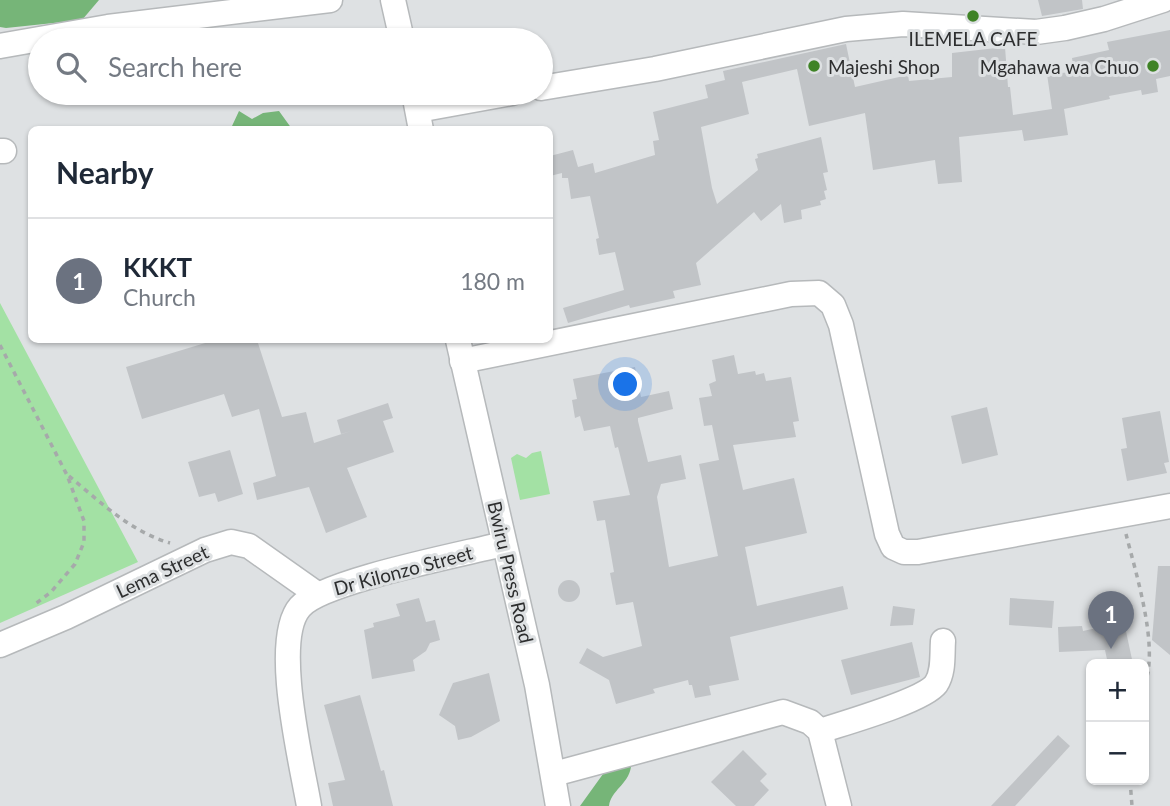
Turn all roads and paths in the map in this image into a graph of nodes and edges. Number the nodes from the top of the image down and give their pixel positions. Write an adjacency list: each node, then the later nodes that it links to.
1 (330, 0): 5 (street)
2 (1163, 0): 4 (street)
3 (387, 2): 6 (street)
4 (1102, 9): 9 (street)
5 (102, 28)
6 (397, 28)
7 (28, 41): 8 (street)
8 (0, 46)
9 (553, 86)
10 (449, 105): 11 (street)
11 (417, 111)
12 (553, 334): 18 (street)
13 (501, 343): 15 (street)
14 (0, 345): 16 (path)
15 (460, 350): 20 (street, Bwiru Press Road)
16 (67, 475): 19 (path); 22 (path)
17 (1170, 506): 18 (street)
18 (1122, 516): 25 (path)
19 (172, 544)
20 (503, 544): 21 (street, Dr Kilonzo Street); 27 (street, Bwiru Press Road)
21 (317, 594): 24 (street, Lema Street); 29 (street, Dr Kilonzo Street)
22 (31, 608)
23 (943, 641): 26 (street)
24 (0, 645)
25 (1149, 664)
26 (820, 731): 27 (street); 31 (street)
27 (554, 774): 30 (street, Bwiru Press Road)
28 (1130, 785): 32 (path)
29 (309, 806)
30 (558, 806)
31 (839, 806)
32 (1132, 806)

